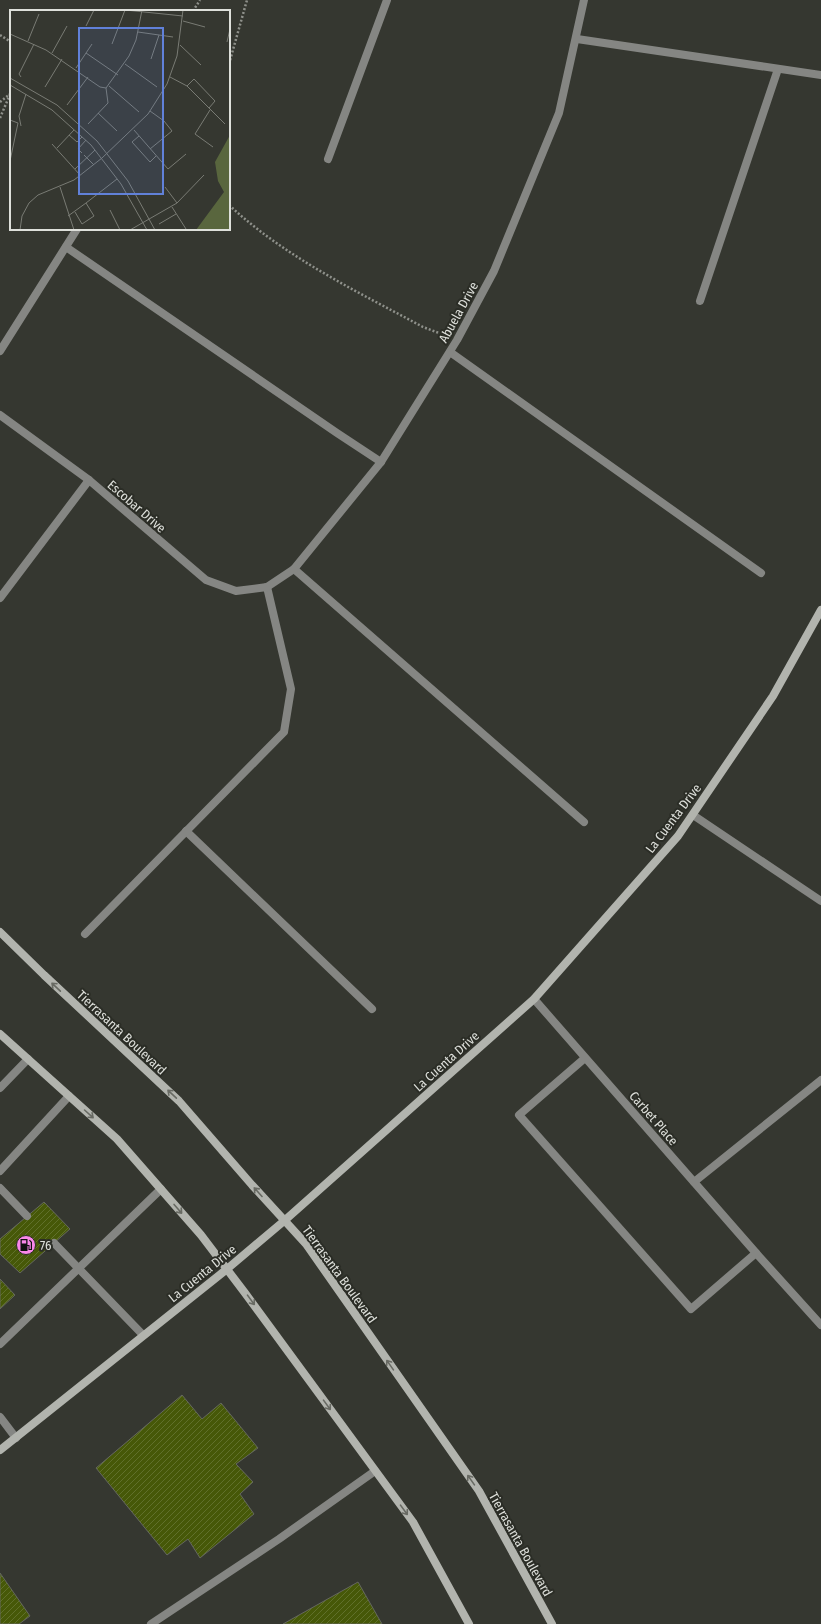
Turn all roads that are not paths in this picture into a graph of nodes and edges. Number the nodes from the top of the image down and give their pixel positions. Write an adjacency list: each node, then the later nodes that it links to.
1 (387, 0): 6 (street)
2 (584, 0): 3 (street, Abuela Drive)
3 (577, 38): 4 (street); 11 (street, Abuela Drive)
4 (778, 68): 5 (street); 9 (street)
5 (821, 75)
6 (328, 160)
7 (76, 230): 8 (street)
8 (66, 247): 10 (street); 13 (street)
9 (700, 301)
10 (0, 351)
11 (450, 352): 13 (street, Abuela Drive); 16 (street)
12 (0, 415): 14 (street, Escobar Drive)
13 (380, 462): 15 (street, Abuela Drive)
14 (89, 480): 17 (street, Escobar Drive); 18 (street)
15 (294, 569): 17 (street, Abuela Drive); 21 (street)
16 (761, 573)
17 (267, 587): 22 (street)
18 (0, 598)
19 (821, 610): 20 (main road, La Cuenta Drive)
20 (692, 815): 23 (street); 26 (main road, La Cuenta Drive)
21 (584, 822)
22 (186, 831): 25 (street); 27 (street)
23 (821, 901)
24 (0, 932): 39 (main road, Tierrasanta Boulevard, one-way to 24)
25 (85, 934)
26 (534, 1000): 29 (street, Carbet Place); 39 (main road, La Cuenta Drive)
27 (372, 1009)
28 (0, 1034): 30 (main road)
29 (585, 1058): 35 (street, Carbet Place); 41 (street)
30 (28, 1060): 32 (street); 33 (main road)
31 (821, 1080): 35 (street)
32 (0, 1088)
33 (69, 1096): 34 (street); 37 (main road, one-way to 37)
34 (0, 1171)
35 (694, 1182): 41 (street, Carbet Place)
36 (0, 1188): 38 (street)
37 (161, 1190): 42 (main road, one-way to 42); 43 (street)
38 (27, 1216)
39 (284, 1221): 42 (main road, La Cuenta Drive); 53 (main road, Tierrasanta Boulevard, one-way to 39)
40 (54, 1243): 43 (street)
41 (756, 1253): 44 (street, Carbet Place)
42 (227, 1268): 45 (main road, La Cuenta Drive); 50 (main road, one-way to 50)
43 (79, 1269): 45 (street); 46 (street)
44 (821, 1325)
45 (143, 1335): 48 (main road, La Cuenta Drive)
46 (0, 1344)
47 (0, 1417): 48 (street)
48 (16, 1438): 49 (main road, La Cuenta Drive)
49 (0, 1450)
50 (375, 1471): 51 (street); 52 (main road, one-way to 52)
51 (151, 1624)
52 (469, 1624)
53 (552, 1624)

